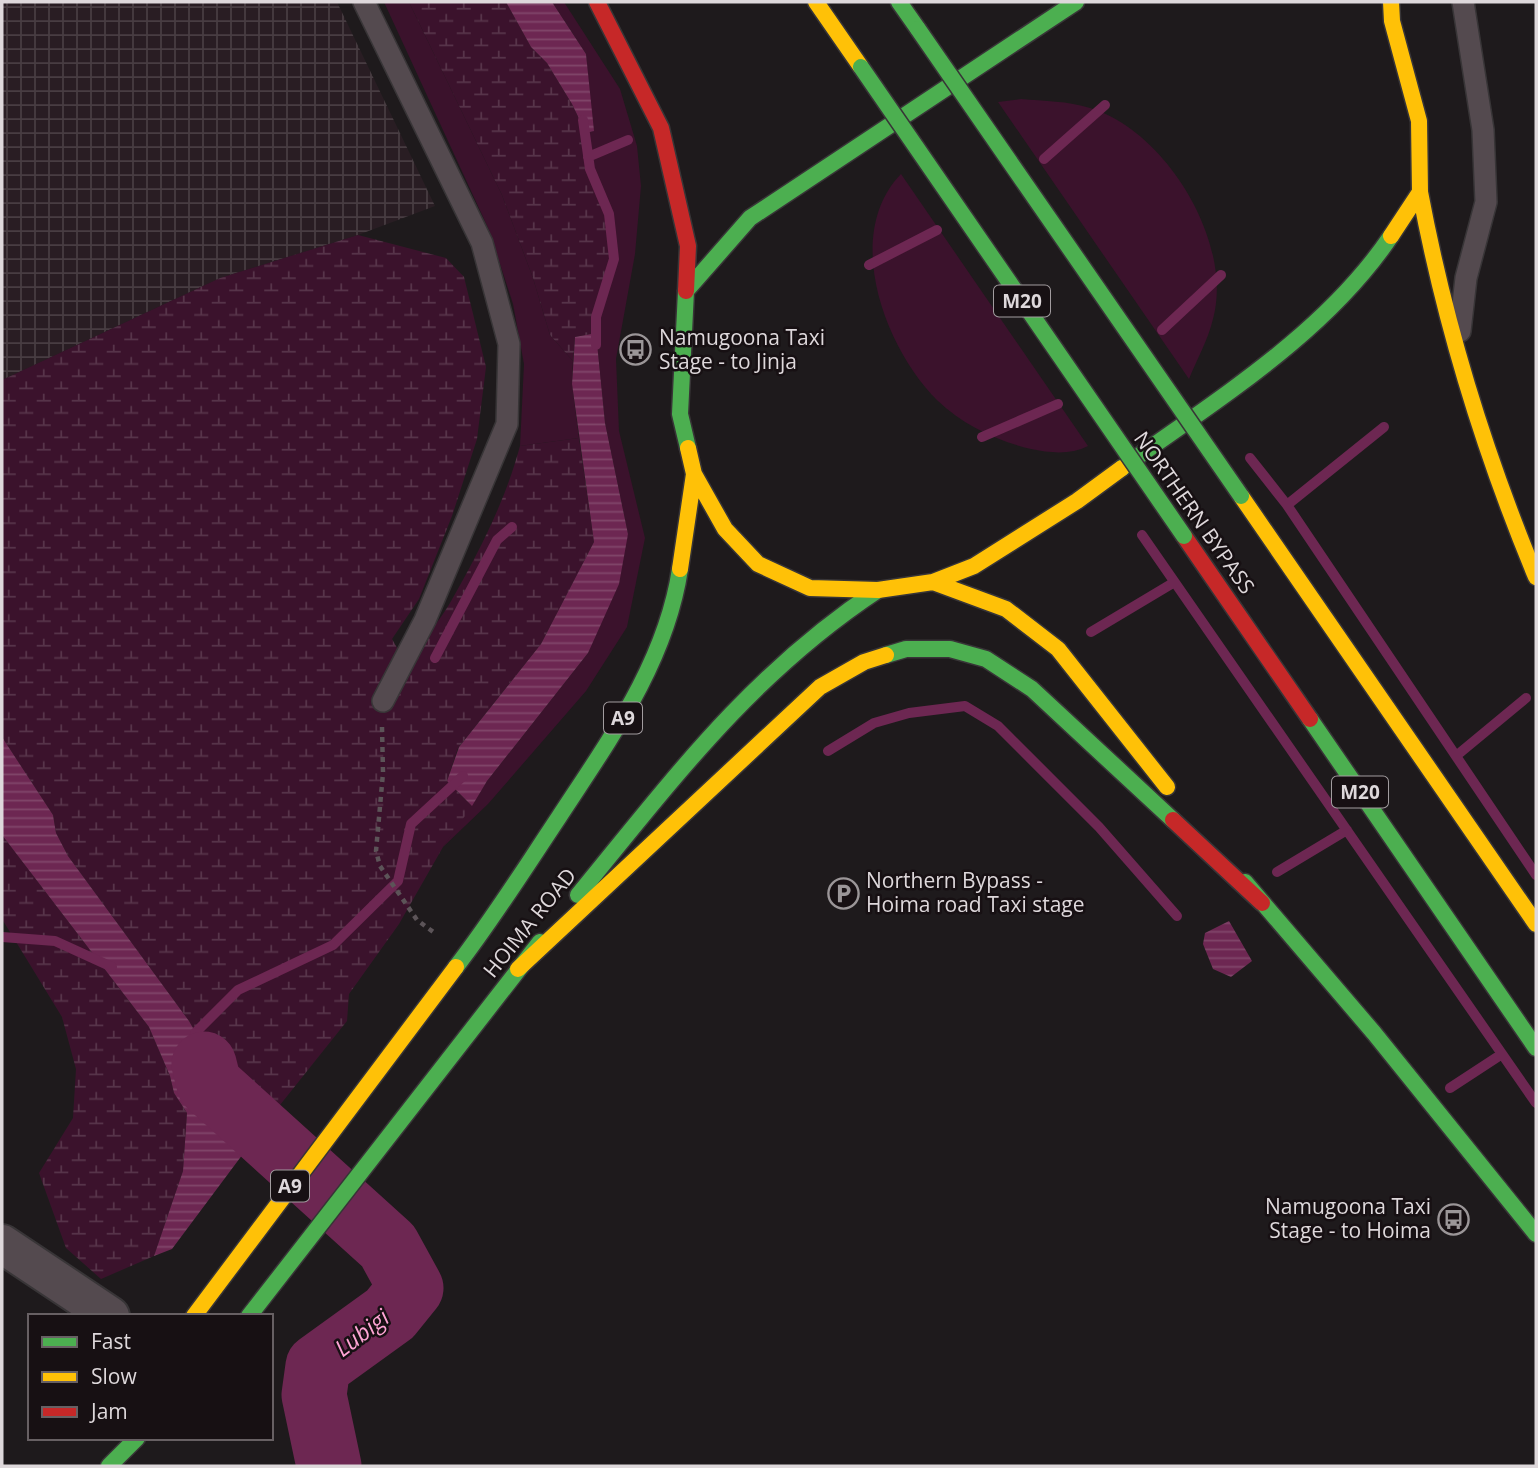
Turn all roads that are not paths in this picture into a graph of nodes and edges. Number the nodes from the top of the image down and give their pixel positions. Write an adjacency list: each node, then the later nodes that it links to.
1 (364, 2): 17 (lane)
2 (597, 2): 11 (main road)
3 (816, 2): 21 (main road, NORTHERN BYPASS / M20, bridge)
4 (899, 2): 19 (main road, bridge)
5 (1076, 2): 11 (main road)
6 (1373, 2): 9 (main road)
7 (1391, 2): 9 (main road)
8 (1463, 2): 12 (lane)
9 (1392, 21): 10 (main road)
10 (1420, 192): 12 (main road); 15 (main road)
11 (686, 291): 13 (main road)
12 (1458, 358): 14 (main road)
13 (694, 474): 16 (main road); 25 (main road, HOIMA ROAD / A9)
14 (1536, 577)
15 (933, 582): 16 (main road); 18 (main road)
16 (878, 590): 20 (main road, HOIMA ROAD)
17 (383, 701)
18 (1262, 903): 20 (main road); 22 (main road)
19 (1536, 924)
20 (518, 969): 26 (main road, HOIMA ROAD / A9)
21 (1536, 1048)
22 (1536, 1234)
23 (2, 1244): 24 (street)
24 (107, 1314)
25 (195, 1314)
26 (251, 1314)
27 (118, 1440): 29 (main road)
28 (135, 1440): 30 (main road)
29 (103, 1466)
30 (109, 1466)

